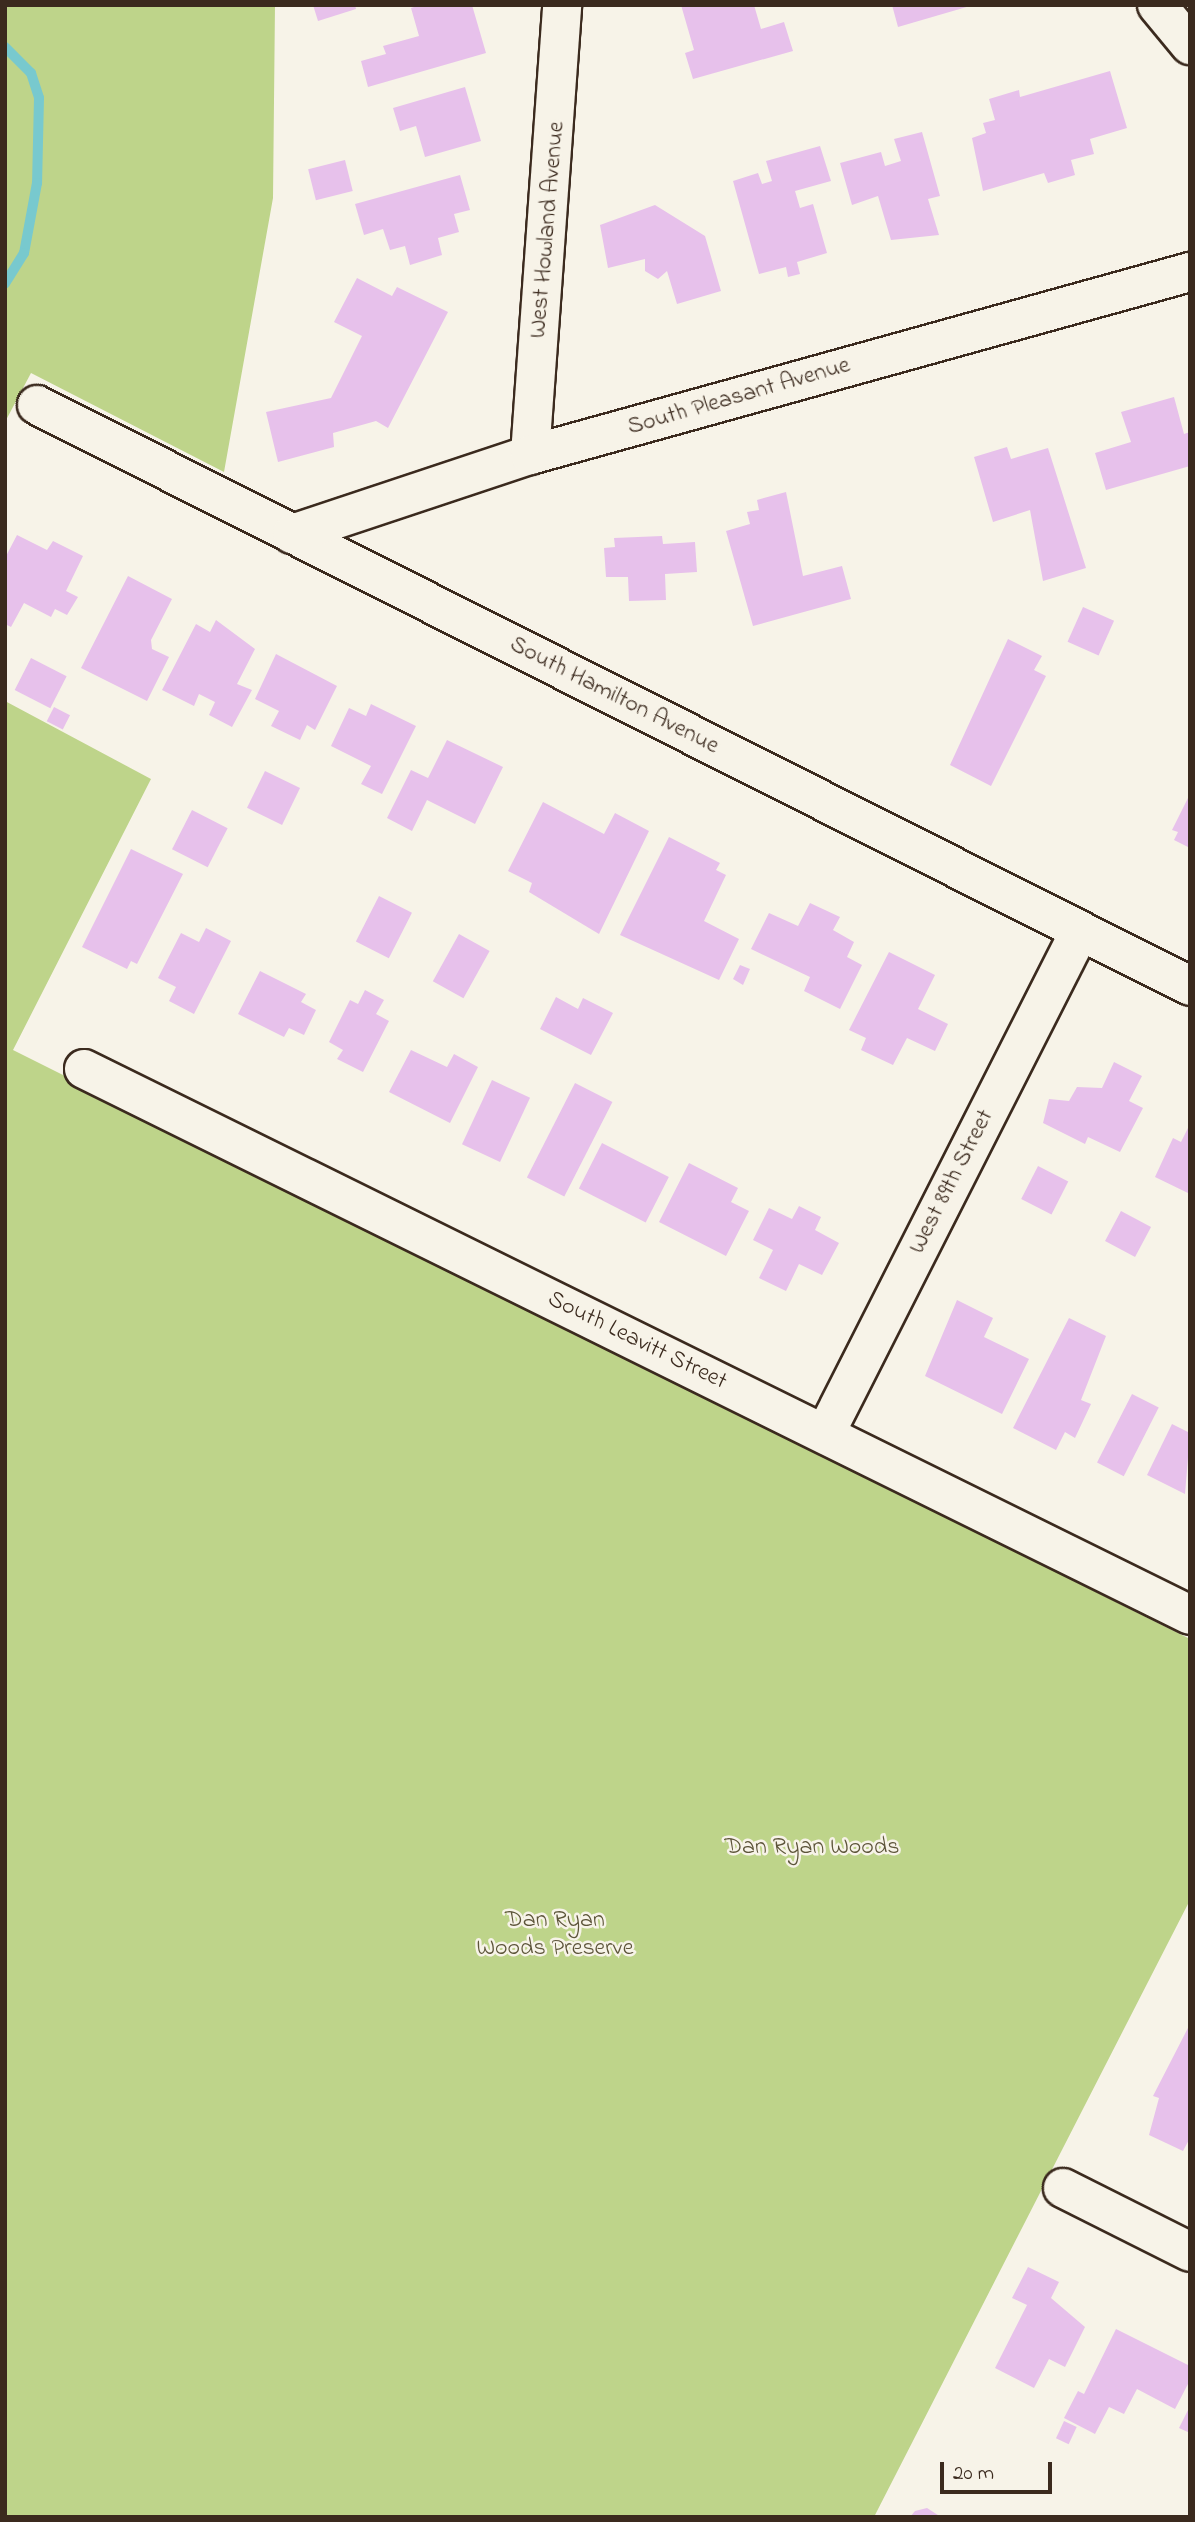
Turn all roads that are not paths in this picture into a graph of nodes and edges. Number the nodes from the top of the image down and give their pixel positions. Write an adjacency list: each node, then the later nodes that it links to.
1 (562, 5): 6 (street, West Howland Avenue)
2 (1157, 5): 3 (street)
3 (1190, 45)
4 (1190, 272): 6 (street, South Pleasant Avenue)
5 (37, 405): 7 (street, South Hamilton Avenue)
6 (530, 456): 7 (street, South Pleasant Avenue)
7 (292, 534): 8 (street, South Hamilton Avenue)
8 (1080, 931): 9 (street, South Hamilton Avenue); 11 (street, West 89th Street)
9 (1190, 986)
10 (84, 1069): 11 (street, South Leavitt Street)
11 (825, 1434): 12 (street, South Leavitt Street)
12 (1190, 1615)
13 (1063, 2188): 14 (street)
14 (1190, 2252)

